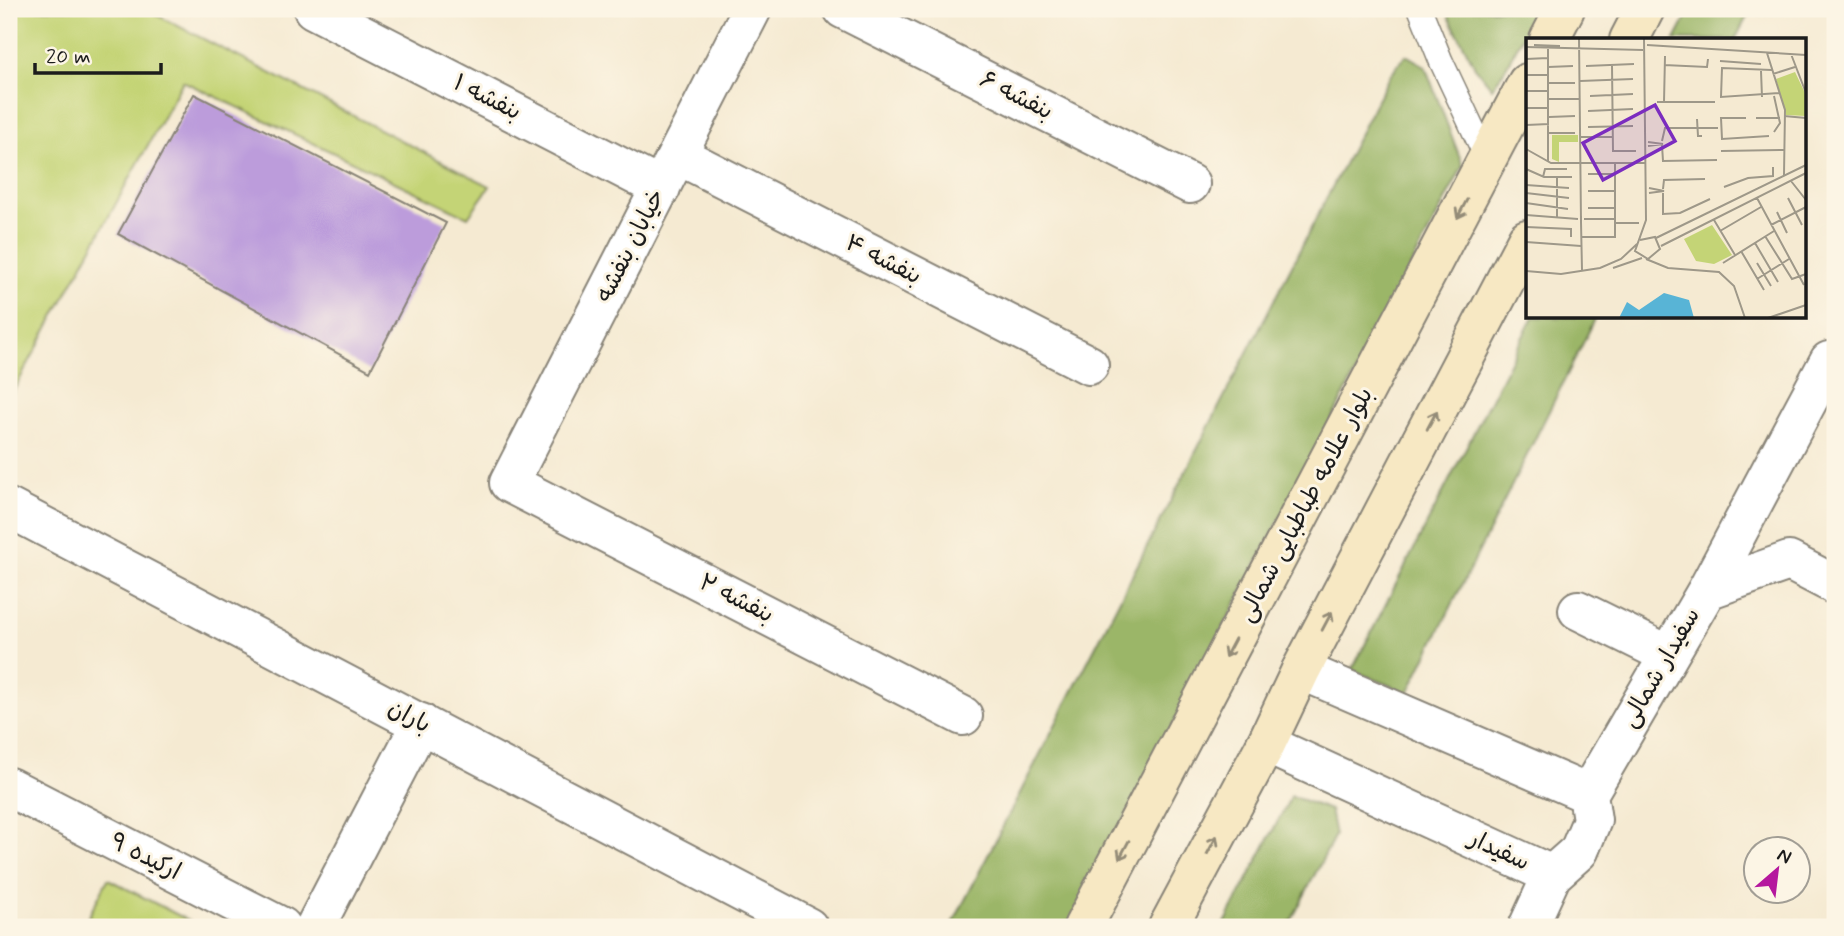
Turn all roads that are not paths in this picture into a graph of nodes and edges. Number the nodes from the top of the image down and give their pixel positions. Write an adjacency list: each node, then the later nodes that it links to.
1 (313, 9): 11 (street, بنفشه ۱)
2 (752, 9): 11 (street, خیابان بنفشه)
3 (843, 9): 12 (street, بنفشه ۶)
4 (1420, 9): 10 (lane)
5 (1565, 9): 7 (main road)
6 (1644, 9): 8 (main road)
7 (1550, 38)
8 (1630, 38)
9 (1526, 85): 10 (main road, بلوار علامه طباطبایی شمالی)
10 (1488, 161): 32 (main road, بلوار علامه طباطبایی شمالی, one-way to 32)
11 (670, 172): 15 (street, بنفشه ۴); 16 (street, خیابان بنفشه)
12 (1190, 184)
13 (1526, 241): 22 (main road, one-way to 13)
14 (1829, 361): 19 (street)
15 (1089, 365)
16 (509, 483): 23 (street, بنفشه ۲)
17 (9, 508): 24 (street, باران)
18 (1835, 585): 19 (street, سفیدار شمالی)
19 (1707, 590): 21 (street, سفیدار شمالی)
20 (1578, 610): 21 (street)
21 (1669, 655): 27 (street, سفیدار شمالی)
22 (1301, 670): 25 (main road); 27 (street)
23 (963, 716)
24 (421, 723): 30 (street); 31 (street, باران)
25 (1266, 744): 28 (street, سفیدار); 33 (main road, one-way to 25)
26 (9, 787): 29 (street, ارکیده ۹)
27 (1588, 794): 28 (street, سفیدار)
28 (1552, 875): 34 (street)
29 (282, 927)
30 (315, 927)
31 (808, 927)
32 (1083, 927)
33 (1168, 927)
34 (1528, 927)

